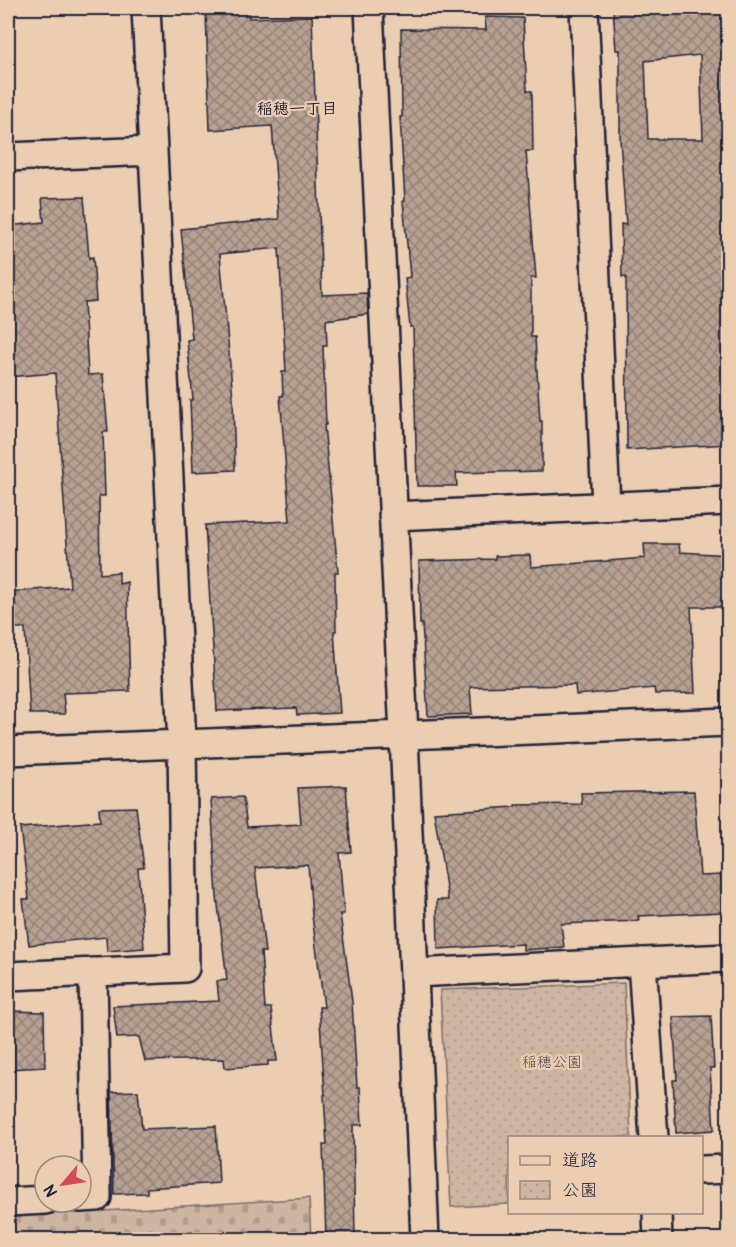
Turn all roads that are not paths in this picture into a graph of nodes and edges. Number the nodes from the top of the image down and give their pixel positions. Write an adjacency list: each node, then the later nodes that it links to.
1 (146, 8): 4 (street)
2 (369, 8): 8 (street)
3 (584, 8): 7 (street)
4 (153, 151): 5 (street); 11 (street)
5 (8, 157)
6 (729, 501): 7 (street)
7 (606, 506): 8 (street)
8 (393, 516): 10 (street)
9 (729, 722): 10 (street)
10 (404, 735): 11 (street); 16 (street)
11 (182, 744): 12 (street); 15 (street)
12 (8, 751)
13 (729, 958): 14 (street)
14 (642, 962): 16 (street); 18 (street)
15 (93, 972): 17 (street); 21 (street)
16 (414, 973): 25 (street)
17 (8, 976)
18 (654, 1136)
19 (729, 1169): 20 (street)
20 (703, 1170)
21 (93, 1197)
22 (33, 1201): 23 (street)
23 (8, 1202)
24 (657, 1214): 26 (street)
25 (425, 1239)
26 (658, 1239)

